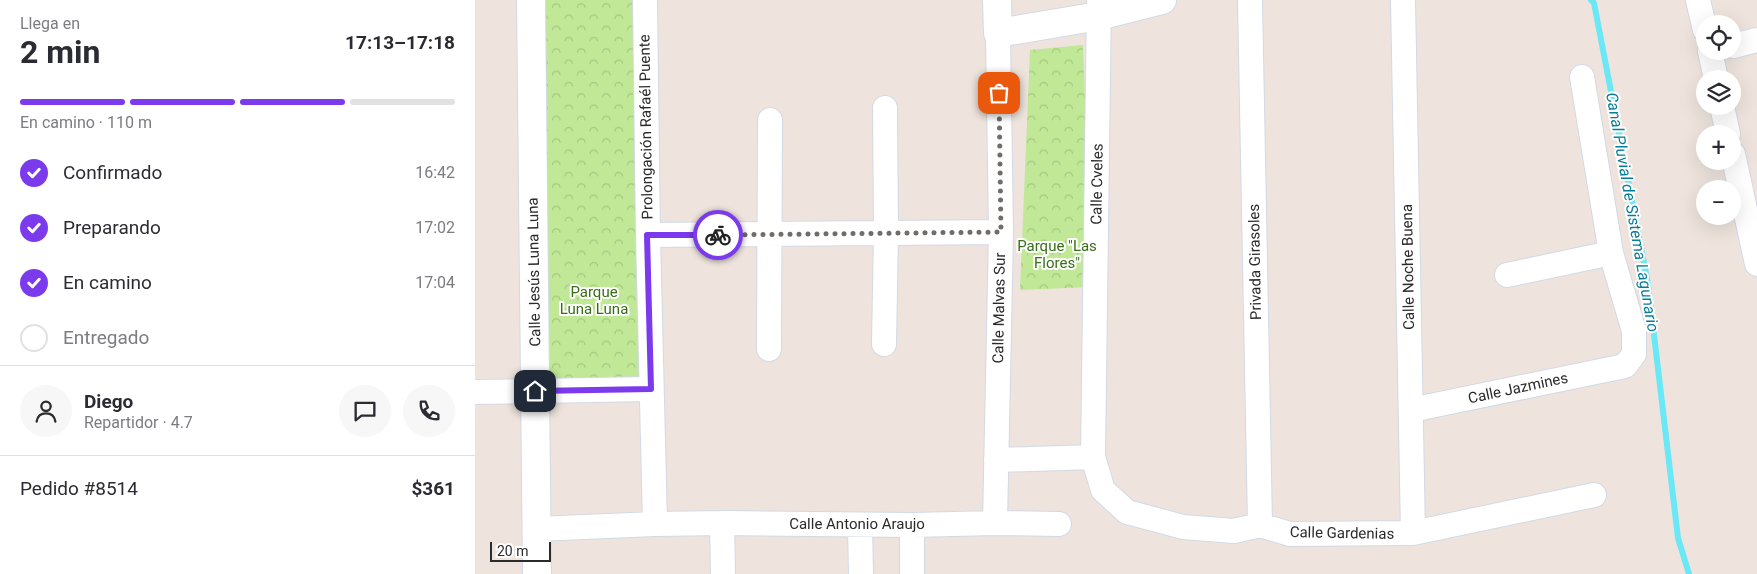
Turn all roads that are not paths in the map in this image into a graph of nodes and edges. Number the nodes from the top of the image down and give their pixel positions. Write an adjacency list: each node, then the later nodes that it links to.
1 (531, 0): 28 (street, Calle Jesús Luna Luna)
2 (645, 0): 21 (street, Prolongación Rafaél Puente)
3 (997, 0): 10 (street)
4 (1163, 0): 8 (street)
5 (1250, 0): 40 (street, Privada Girasoles)
6 (1403, 0): 30 (street, Calle Noche Buena)
7 (1698, 0): 9 (street)
8 (1099, 8): 10 (street); 31 (street, Calle Cveles)
9 (1702, 15)
10 (998, 34): 18 (street, Calle Malvas Sur)
11 (1757, 40): 12 (street)
12 (1741, 44)
13 (1582, 77): 22 (street)
14 (885, 108): 19 (street)
15 (770, 120): 20 (street)
16 (1738, 170): 17 (street)
17 (1751, 207): 23 (street)
18 (1001, 232): 19 (street); 32 (street, Calle Malvas Sur)
19 (886, 233): 20 (street); 25 (street)
20 (769, 234): 21 (street); 26 (street)
21 (647, 235): 27 (street, Prolongación Rafaél Puente)
22 (1611, 253): 24 (street); 30 (street, Calle Jazmines)
23 (1757, 264)
24 (1507, 275)
25 (884, 344)
26 (769, 349)
27 (651, 389): 28 (street); 36 (street, Prolongación Rafaél Puente)
28 (535, 391): 29 (street); 41 (street, Calle Jesús Luna Luna)
29 (475, 392)
30 (1411, 410): 42 (street, Calle Noche Buena)
31 (1093, 457): 32 (street); 40 (street, Calle Gardenias)
32 (997, 460): 35 (street, Calle Malvas Sur)
33 (1593, 495): 42 (street, Calle Gardenias)
34 (723, 522): 36 (street, Calle Antonio Araujo); 38 (street, Calle Antonio Araujo); 44 (street)
35 (995, 523): 37 (street, Calle Antonio Araujo); 39 (street, Calle Antonio Araujo)
36 (655, 524): 41 (street, Calle Antonio Araujo)
37 (1059, 524)
38 (860, 525): 39 (street, Calle Antonio Araujo); 45 (street)
39 (912, 525): 46 (street)
40 (1260, 525): 42 (street, Calle Gardenias)
41 (537, 529): 43 (street, Calle Jesús Luna Luna)
42 (1413, 534)
43 (537, 574)
44 (723, 574)
45 (861, 574)
46 (912, 574)

